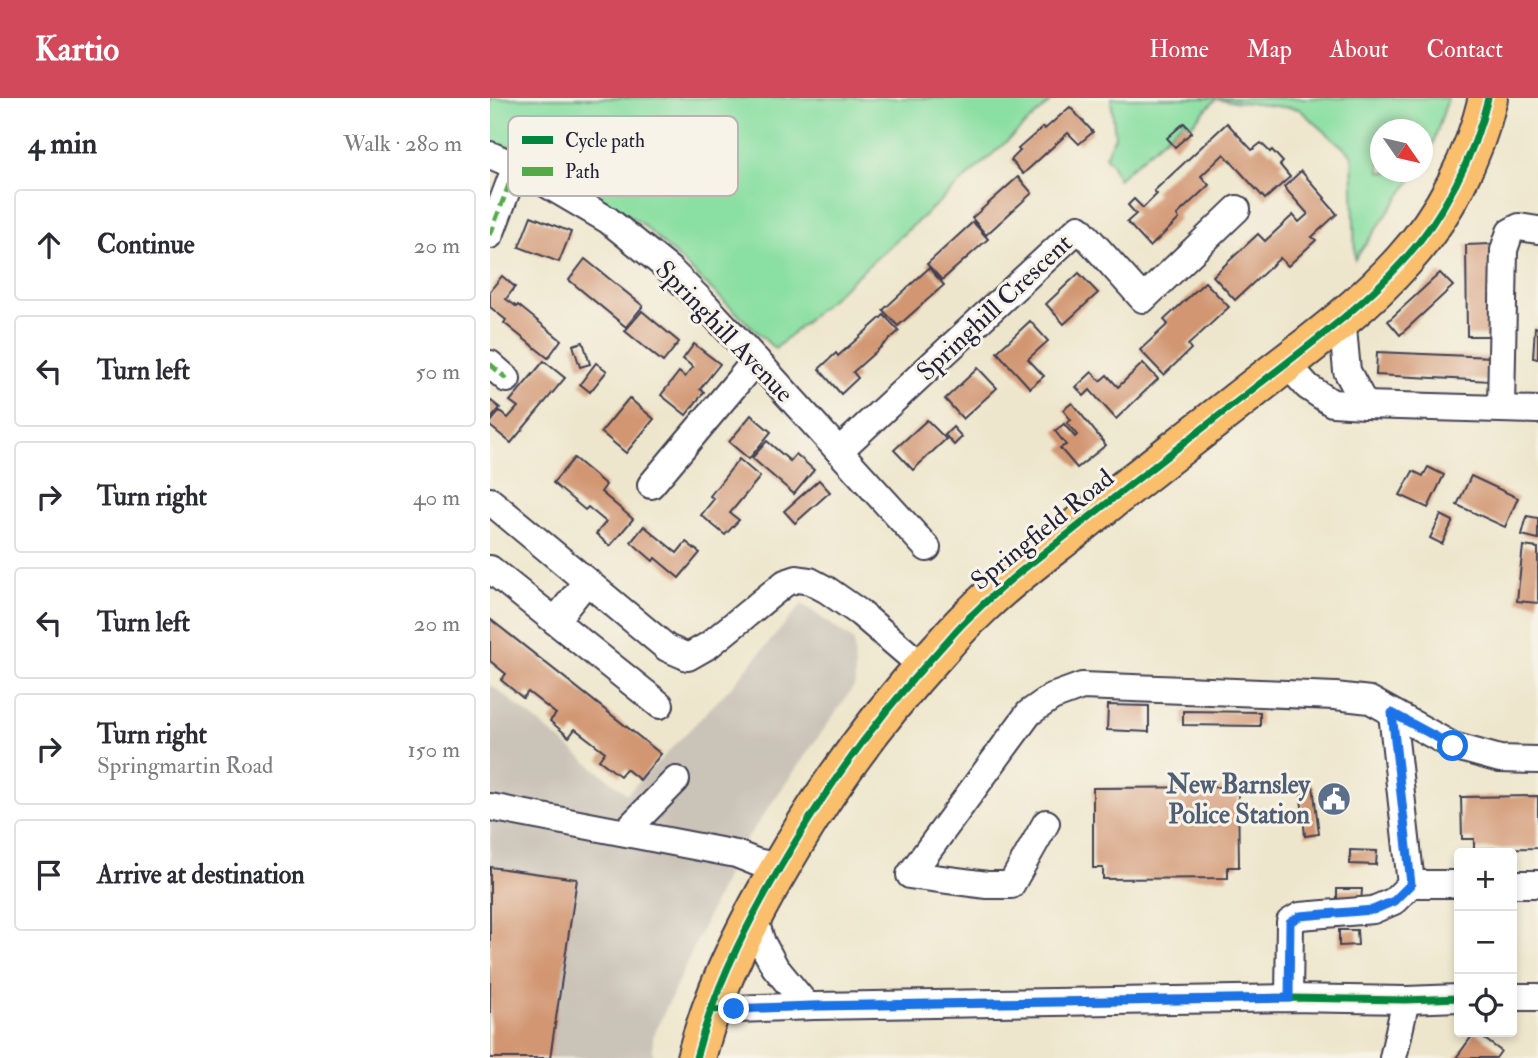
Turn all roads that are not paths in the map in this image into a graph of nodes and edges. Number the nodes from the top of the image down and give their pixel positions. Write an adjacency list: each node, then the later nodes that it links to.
1 (1488, 98): 9 (highway, Springfield Road)
2 (490, 155): 3 (street, Springhill Avenue)
3 (508, 163)
4 (508, 187): 8 (street)
5 (567, 196): 10 (street, Springhill Avenue)
6 (1237, 209): 15 (street, Springhill Crescent)
7 (1538, 230): 13 (street)
8 (490, 235)
9 (1342, 318): 11 (highway, Springfield Road); 12 (street)
10 (756, 360): 15 (street, Springhill Avenue); 16 (street)
11 (1286, 363): 12 (street); 22 (highway, Springfield Road)
12 (1365, 405): 13 (street)
13 (1501, 408): 14 (street)
14 (1538, 410)
15 (839, 451): 18 (street, Springhill Avenue)
16 (651, 485)
17 (490, 500): 20 (street)
18 (927, 548)
19 (490, 569): 21 (street)
20 (587, 581): 21 (street); 22 (street)
21 (555, 621): 23 (street)
22 (923, 667): 30 (highway, Springfield Road)
23 (660, 705)
24 (1392, 713): 25 (street); 28 (street); 31 (street)
25 (1538, 760)
26 (676, 780): 29 (street)
27 (490, 807): 29 (street)
28 (1046, 823)
29 (625, 832): 30 (street)
30 (780, 867): 35 (highway, Springfield Road)
31 (1411, 884): 32 (street); 38 (street)
32 (1454, 884)
33 (1517, 884): 34 (street)
34 (1538, 884)
35 (753, 914): 41 (street); 42 (highway, Springfield Road)
36 (1517, 997): 37 (street)
37 (1538, 997)
38 (1289, 998): 40 (street); 41 (street)
39 (1454, 999): 40 (street)
40 (1406, 1000): 44 (street)
41 (807, 1006): 42 (street)
42 (710, 1010): 43 (highway, Springfield Road)
43 (696, 1058)
44 (1393, 1058)

